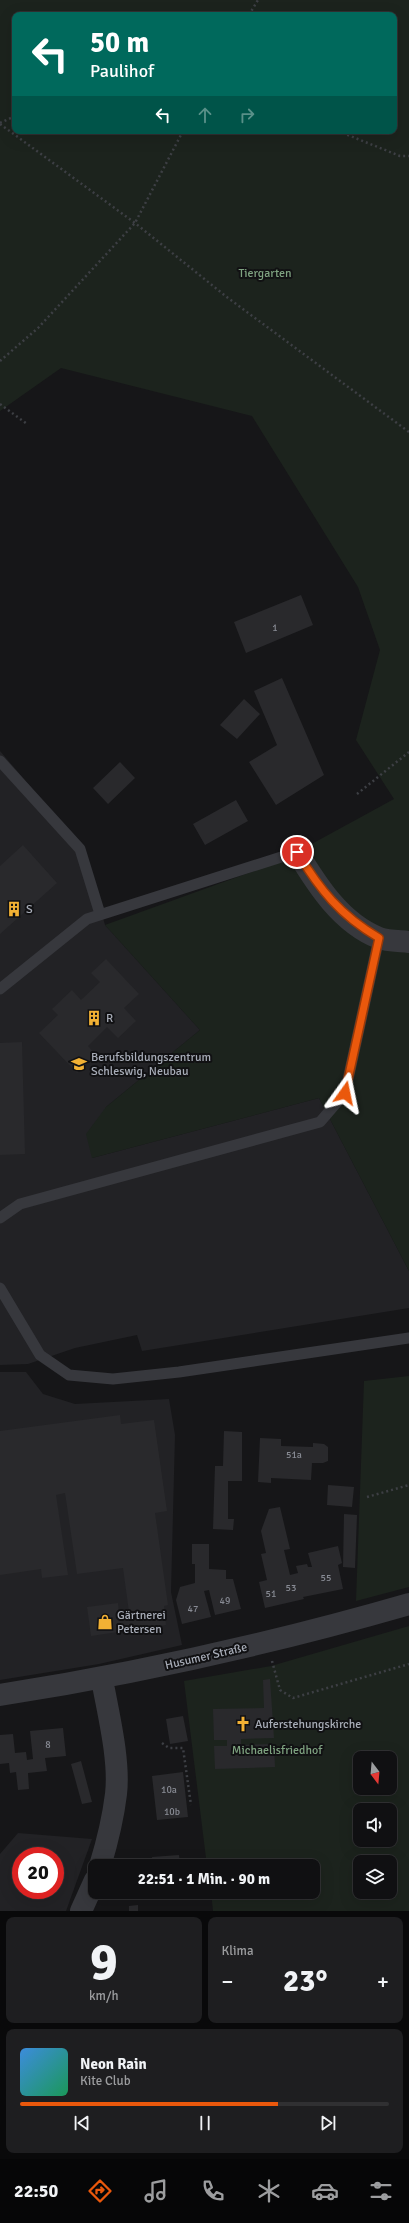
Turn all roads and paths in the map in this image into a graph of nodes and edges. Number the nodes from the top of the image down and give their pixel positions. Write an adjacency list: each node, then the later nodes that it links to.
1 (258, 0): 2 (path)
2 (251, 12)
3 (12, 117): 4 (path)
4 (0, 123): 5 (path)
5 (12, 132)
6 (15, 134): 10 (path)
7 (181, 134): 10 (path)
8 (345, 134): 9 (path)
9 (409, 156)
10 (135, 223): 11 (path); 14 (path)
11 (0, 361)
12 (0, 404): 13 (path)
13 (27, 424)
14 (409, 432)
15 (409, 752): 17 (path)
16 (0, 761): 19 (lane)
17 (357, 794)
18 (297, 852): 19 (lane); 20 (street)
19 (100, 914): 22 (lane)
20 (379, 938): 21 (street); 23 (lane)
21 (409, 942)
22 (0, 989)
23 (0, 1218)
24 (0, 1288): 25 (lane)
25 (409, 1338)
26 (409, 1485): 27 (path)
27 (367, 1497)
28 (409, 1604): 29 (street, Husumer Straße)
29 (267, 1642): 30 (path); 31 (street, Husumer Straße)
30 (409, 1664)
31 (102, 1679): 32 (street, Husumer Straße); 35 (street)
32 (0, 1695)
33 (162, 1743): 34 (path)
34 (191, 1805)
35 (102, 1859)
36 (88, 1896): 37 (street)
37 (81, 1911)

